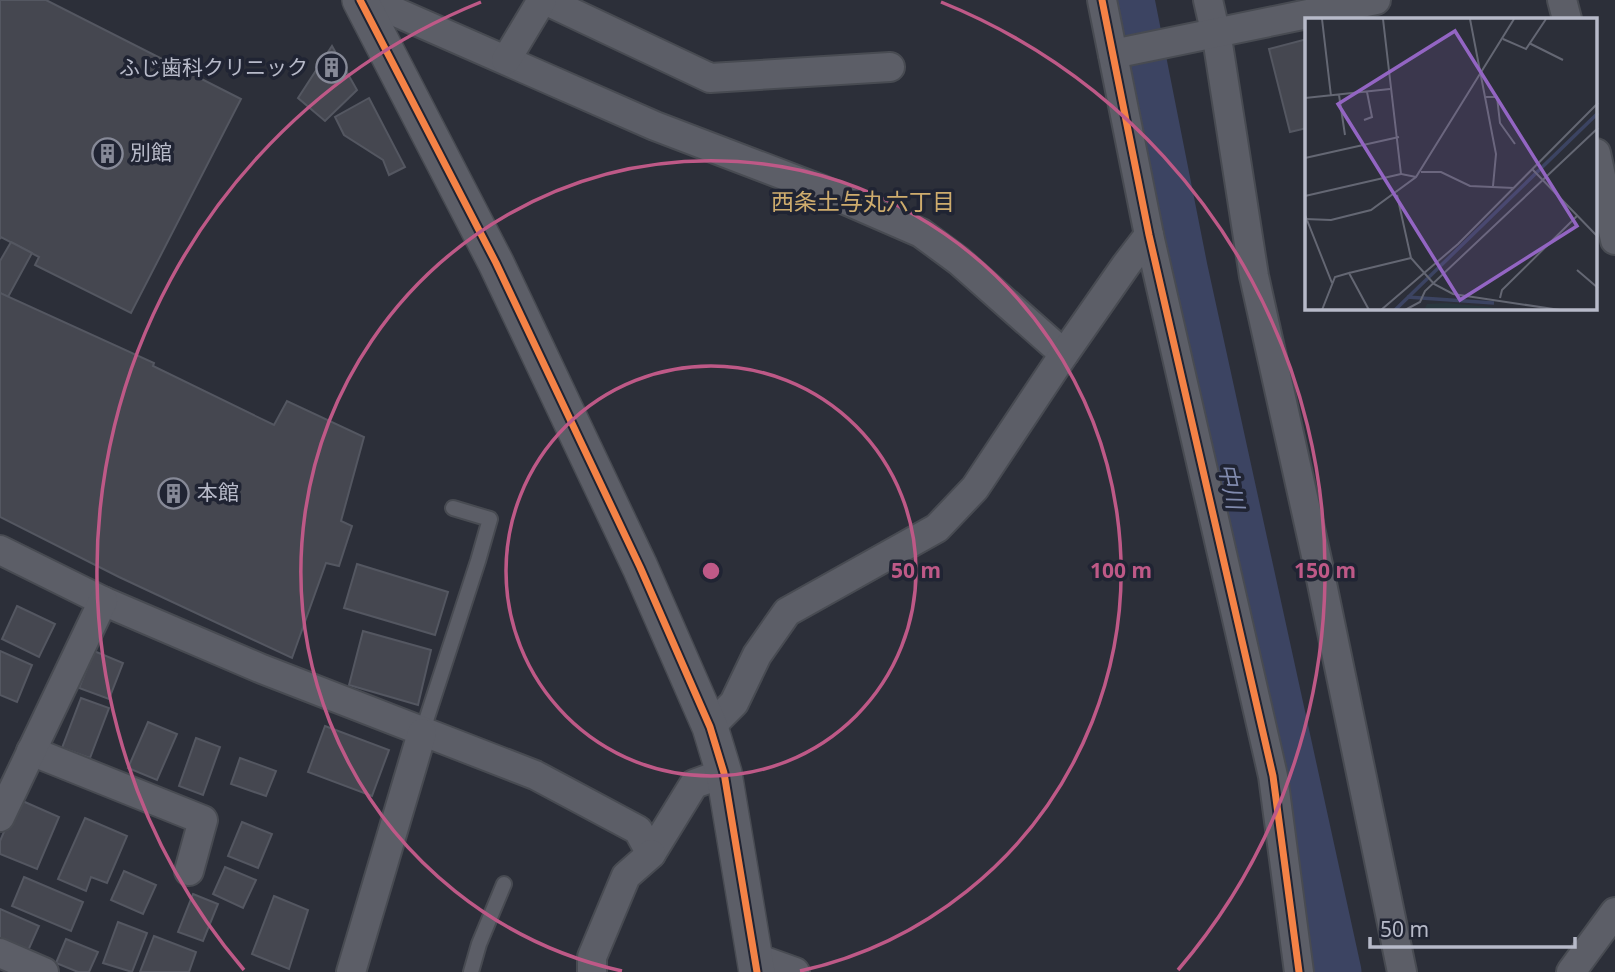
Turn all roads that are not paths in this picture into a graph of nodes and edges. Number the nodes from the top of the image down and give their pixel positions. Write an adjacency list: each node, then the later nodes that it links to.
1 (357, 0): 10 (street); 19 (street)
2 (544, 0): 10 (street); 11 (street)
3 (1102, 0): 9 (street)
4 (1208, 0): 8 (street)
5 (1376, 0): 8 (street)
6 (1562, 0): 7 (street)
7 (1567, 18)
8 (1208, 36): 9 (street); 36 (street)
9 (1118, 54): 13 (street)
10 (506, 60): 15 (street)
11 (890, 67)
12 (1598, 162): 14 (street)
13 (1149, 235): 15 (street); 35 (street)
14 (1615, 240)
15 (1064, 354): 19 (street)
16 (453, 508): 20 (lane)
17 (0, 550): 18 (street)
18 (103, 601): 20 (street); 21 (street)
19 (710, 727): 22 (street)
20 (422, 733): 24 (street); 31 (street)
21 (31, 751): 23 (street); 25 (street)
22 (723, 773): 24 (street); 29 (street)
23 (0, 817)
24 (651, 855): 33 (street)
25 (188, 872)
26 (503, 884): 32 (lane)
27 (1615, 912): 37 (street)
28 (0, 953): 30 (street)
29 (756, 965): 34 (street)
30 (44, 972)
31 (351, 972)
32 (471, 972)
33 (592, 972)
34 (795, 972)
35 (1299, 972)
36 (1402, 972)
37 (1571, 972)

